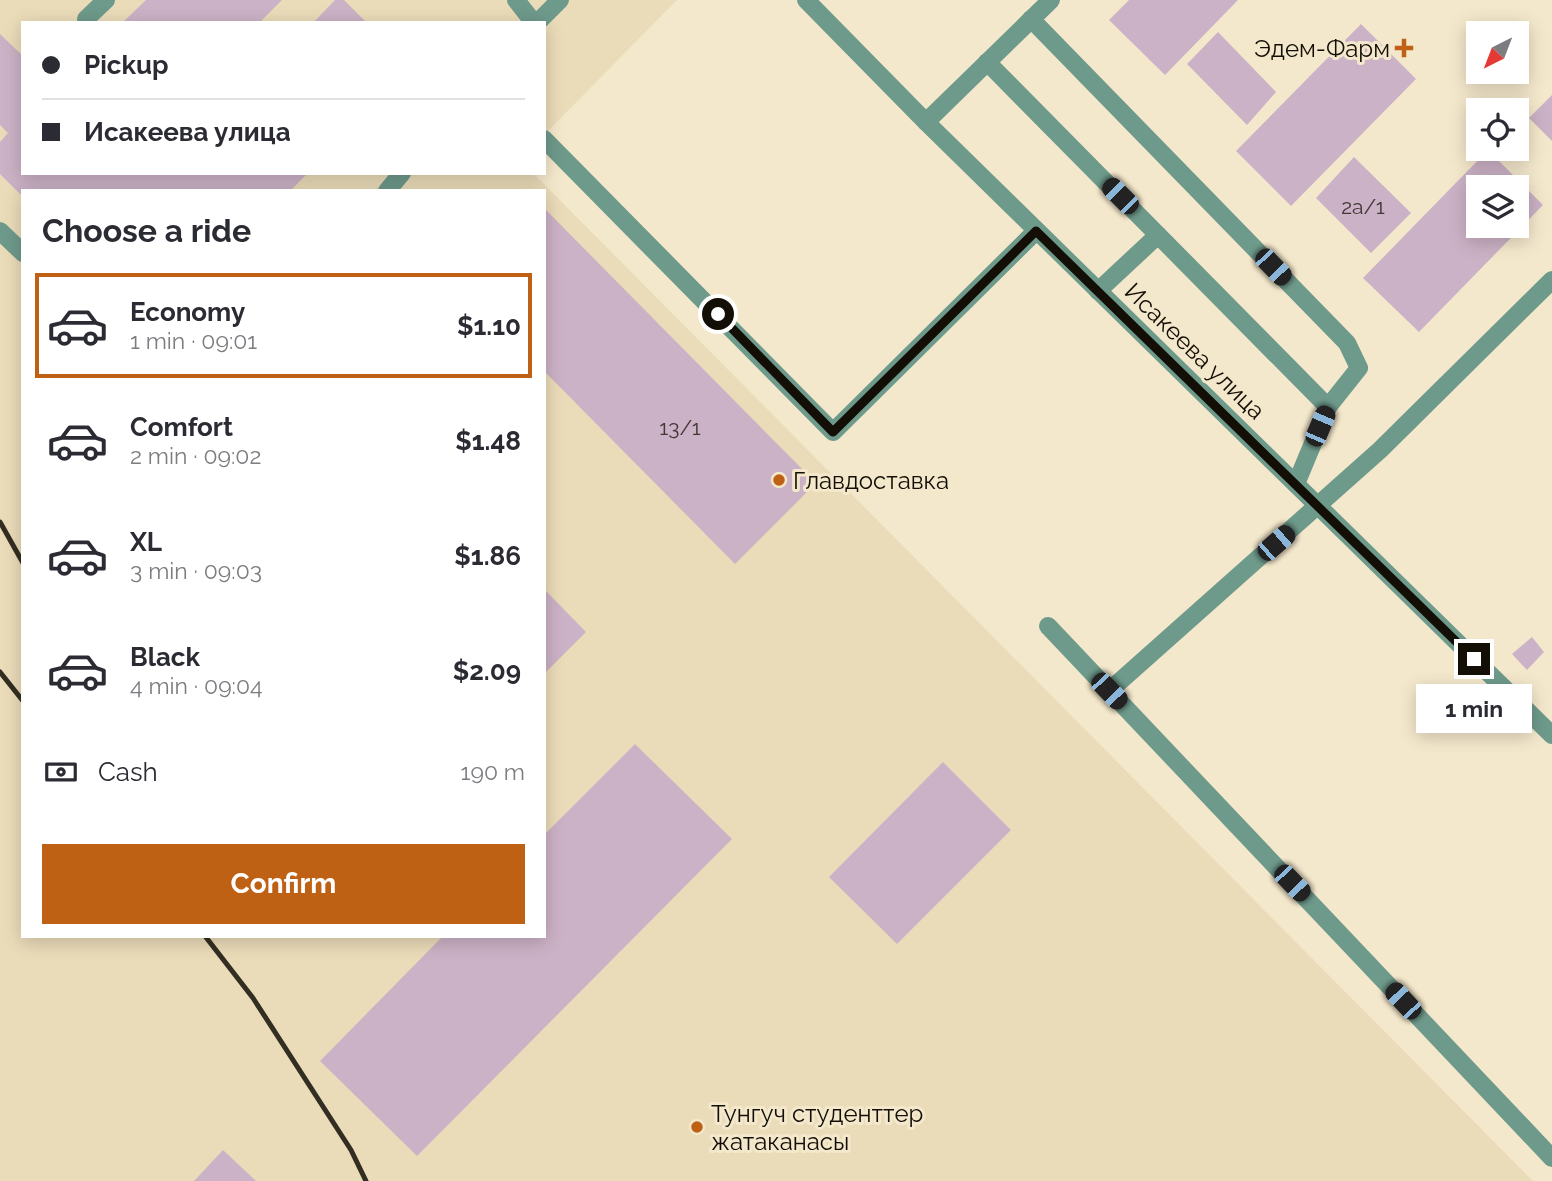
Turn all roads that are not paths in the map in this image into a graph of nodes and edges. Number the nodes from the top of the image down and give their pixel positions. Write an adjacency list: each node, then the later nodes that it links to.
1 (106, 0): 6 (street)
2 (516, 0): 8 (street)
3 (560, 0): 9 (street)
4 (806, 0): 11 (street, Исакеева улица)
5 (1051, 0): 7 (street)
6 (86, 19)
7 (1031, 19): 10 (street); 21 (street)
8 (533, 21)
9 (537, 21)
10 (988, 62): 11 (street); 17 (street)
11 (926, 122): 16 (street, Исакеева улица)
12 (546, 141): 16 (street)
13 (400, 175): 14 (street)
14 (389, 189)
15 (0, 230): 18 (street)
16 (1036, 231): 20 (street, Исакеева улица)
17 (1158, 234): 20 (street); 21 (street)
18 (21, 251)
19 (1552, 281): 23 (street)
20 (1098, 291): 22 (street, Исакеева улица)
21 (1328, 407): 22 (street)
22 (1296, 484): 23 (street, Исакеева улица)
23 (1318, 506): 25 (street); 26 (street, Исакеева улица)
24 (1048, 626): 25 (street)
25 (1109, 691): 27 (street)
26 (1552, 735)
27 (1552, 1158)

